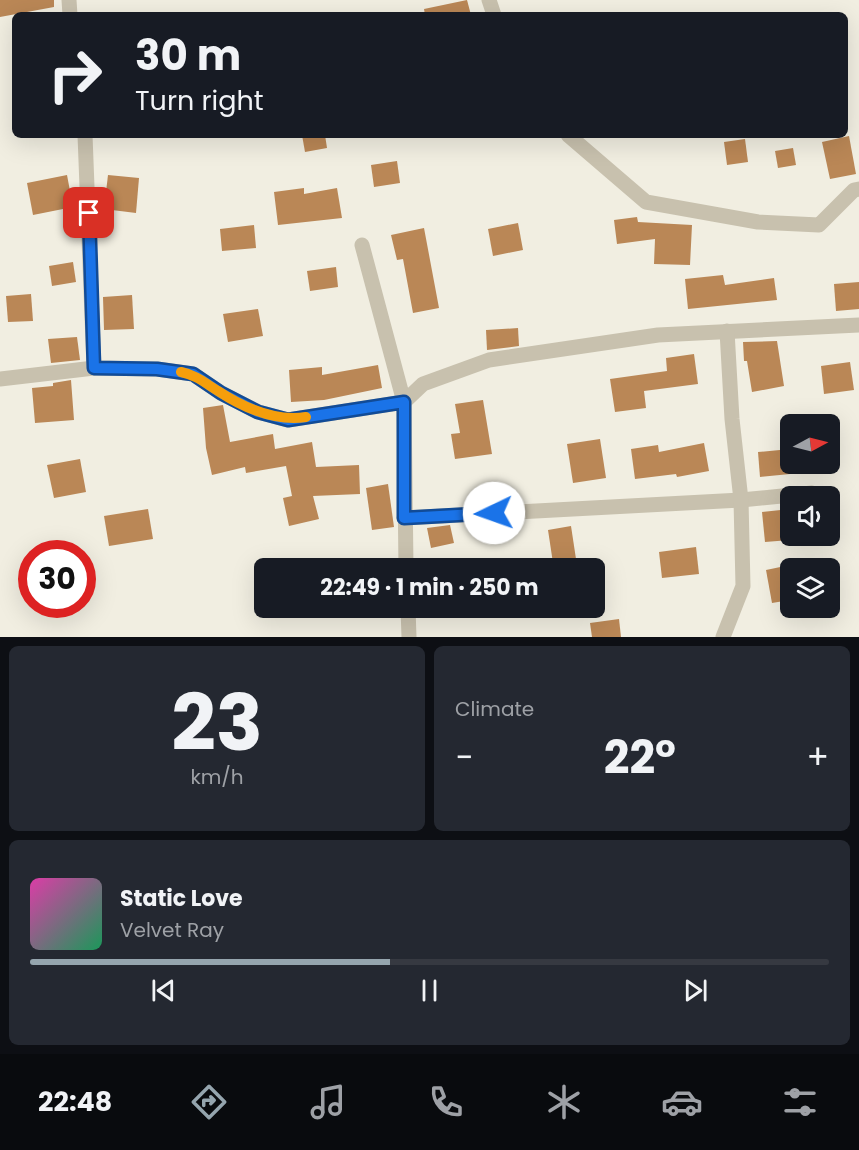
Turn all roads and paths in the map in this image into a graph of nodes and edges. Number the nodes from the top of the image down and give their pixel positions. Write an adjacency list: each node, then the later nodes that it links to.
1 (85, 138): 7 (street)
2 (571, 138): 3 (street)
3 (859, 189)
4 (362, 245): 9 (street)
5 (859, 325): 6 (street)
6 (727, 331): 9 (street); 11 (street)
7 (94, 368): 8 (street); 9 (street)
8 (0, 379)
9 (404, 402): 12 (street)
10 (780, 496): 11 (street)
11 (741, 500): 12 (street); 16 (street)
12 (404, 518): 13 (street)
13 (406, 558)
14 (408, 618): 15 (street)
15 (409, 637)
16 (723, 637)

